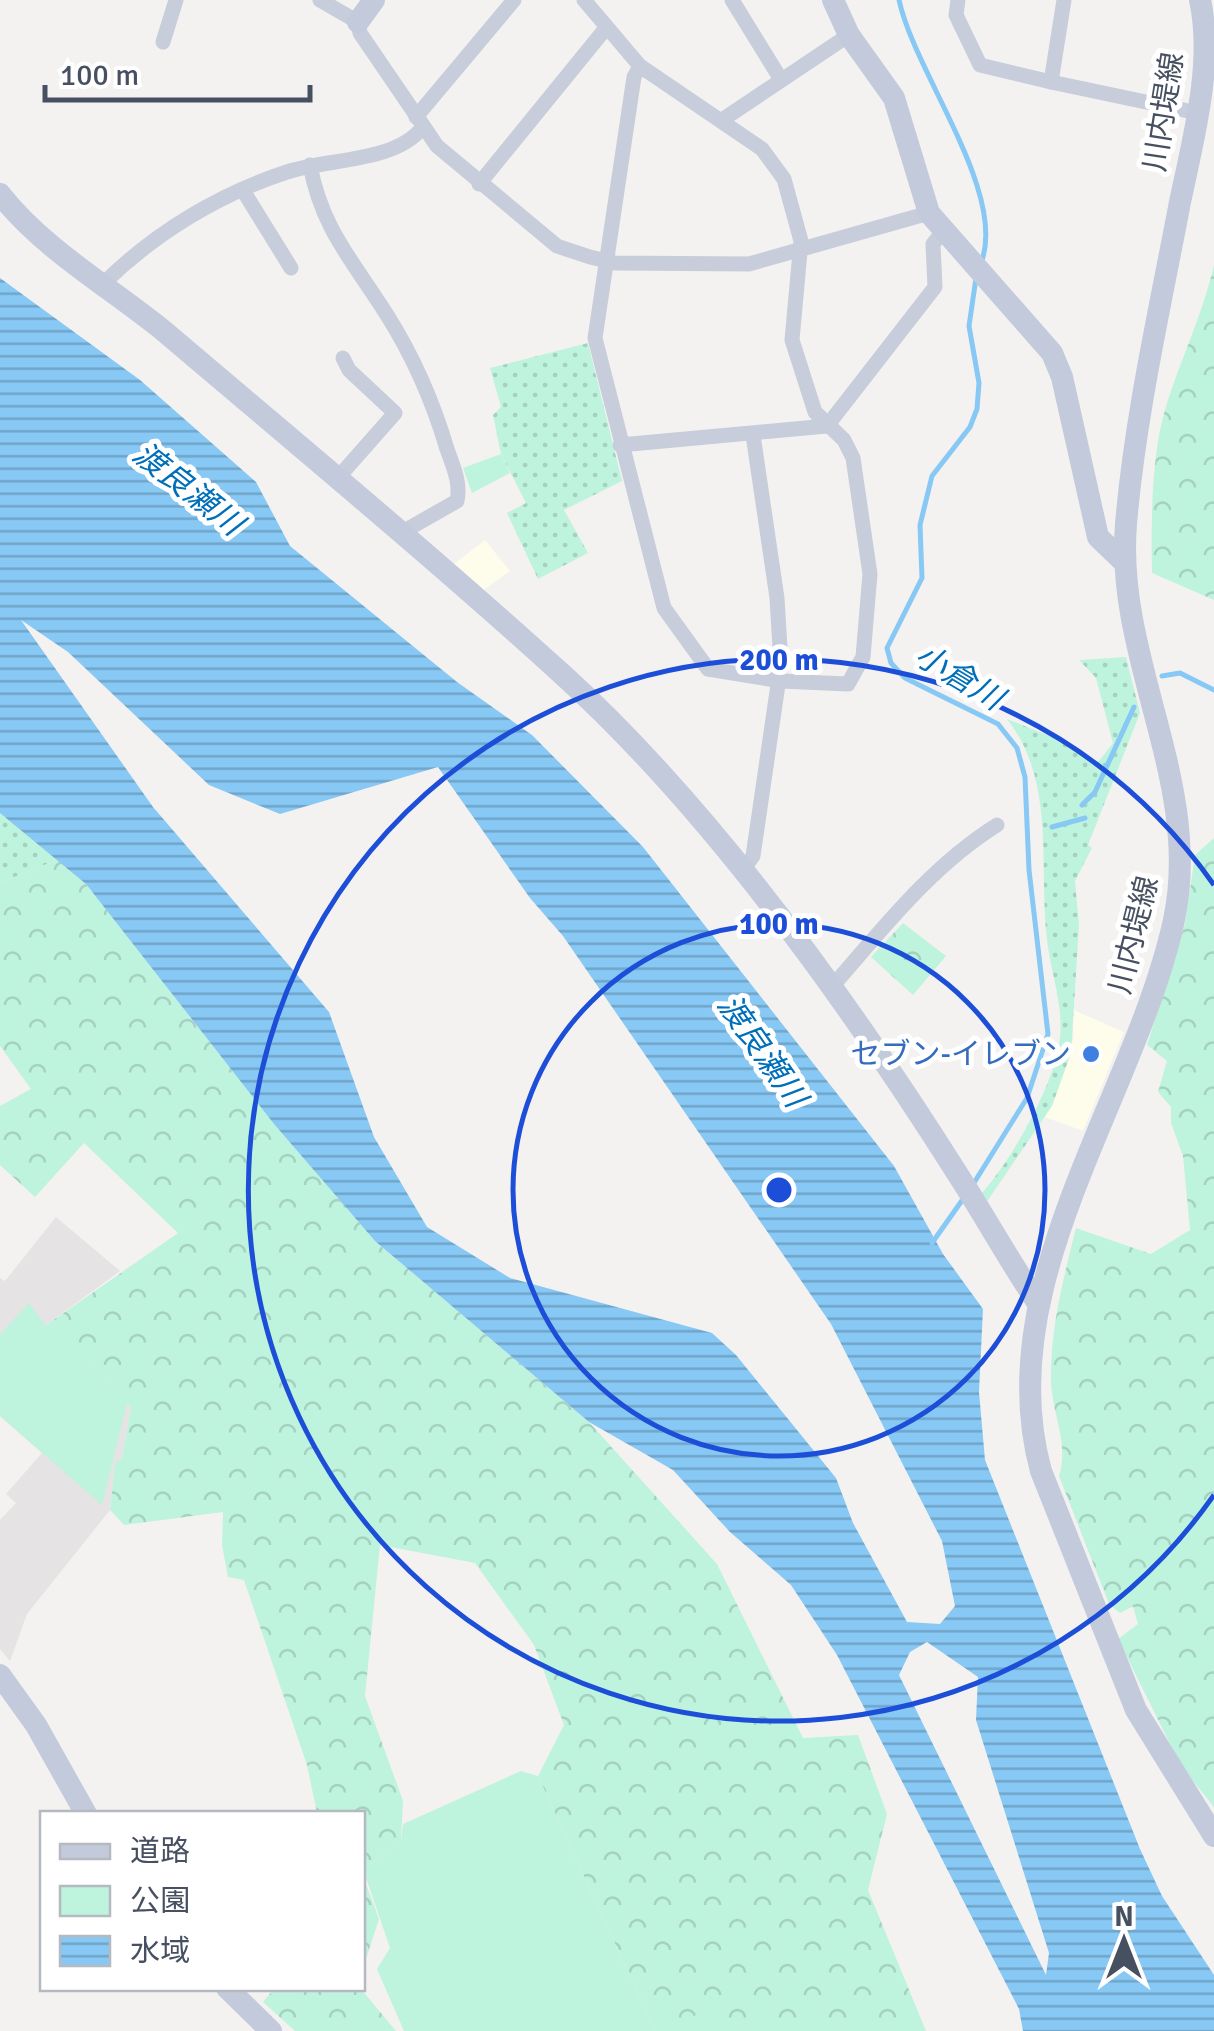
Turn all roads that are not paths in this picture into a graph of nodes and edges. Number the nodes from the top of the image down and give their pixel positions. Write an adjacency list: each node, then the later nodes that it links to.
1 (176, 0): 14 (street)
2 (320, 0): 11 (street)
3 (374, 0): 11 (street)
4 (514, 0): 20 (street)
5 (584, 0): 12 (street)
6 (732, 0): 16 (street)
7 (832, 0): 13 (street)
8 (958, 0): 17 (street)
9 (1064, 0): 17 (street)
10 (1206, 4): 18 (street, 川内堤線)
11 (358, 22): 20 (street)
12 (606, 28): 15 (street); 22 (street)
13 (849, 35): 16 (street); 25 (street)
14 (163, 42)
15 (640, 66): 19 (street); 27 (street)
16 (780, 78): 19 (street)
17 (1051, 82): 18 (street)
18 (1198, 113): 36 (street, 川内堤線)
19 (722, 120): 26 (street)
20 (419, 122): 21 (street); 22 (street)
21 (310, 165): 23 (street); 35 (street)
22 (479, 184): 27 (street)
23 (244, 192): 28 (street); 29 (street)
24 (0, 194): 29 (street)
25 (936, 222): 26 (street); 31 (street); 36 (street)
26 (801, 250): 27 (street); 31 (street)
27 (604, 261): 33 (street)
28 (292, 268)
29 (104, 282): 34 (street)
30 (343, 358): 34 (street)
31 (827, 426): 32 (street); 37 (street)
32 (752, 435): 33 (street); 37 (street)
33 (620, 445): 37 (street)
34 (336, 480): 35 (street)
35 (399, 534): 39 (street)
36 (1124, 562): 41 (street, 川内堤線)
37 (781, 681): 39 (street)
38 (997, 825): 40 (street)
39 (743, 870): 40 (street)
40 (830, 989): 41 (street)
41 (1039, 1305): 44 (street, 川内堤線)
42 (0, 1675): 43 (street)
43 (84, 1811)
44 (1214, 1836)
45 (231, 1991): 46 (street)
46 (271, 2031)

